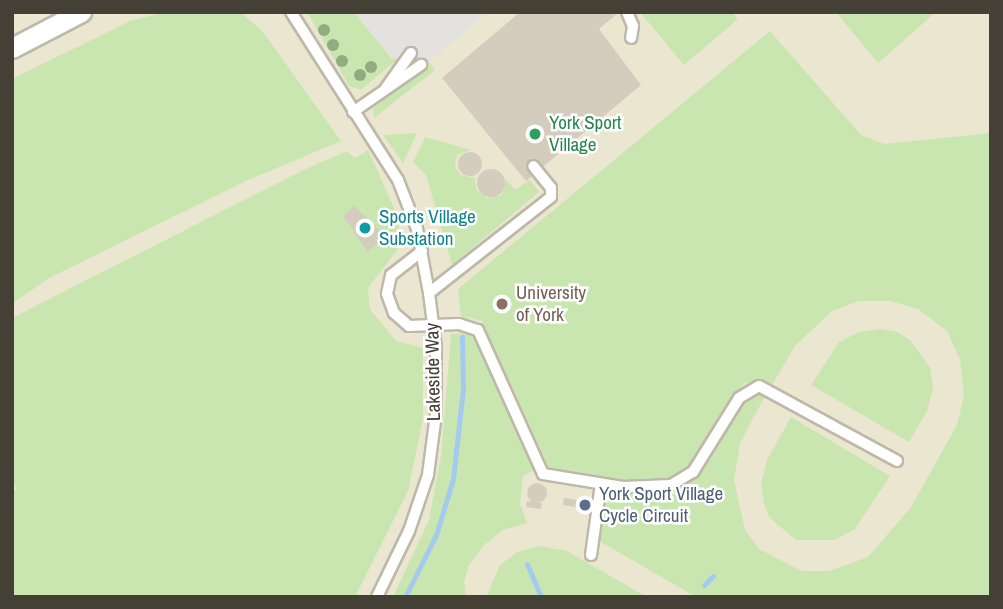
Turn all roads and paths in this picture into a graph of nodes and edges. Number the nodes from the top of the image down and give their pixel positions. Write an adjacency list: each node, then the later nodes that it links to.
1 (81, 12): 5 (street)
2 (291, 12): 9 (lane, Lakeside Way)
3 (626, 12): 4 (lane)
4 (631, 38)
5 (12, 48)
6 (411, 53): 8 (lane)
7 (421, 65): 8 (lane)
8 (386, 88): 9 (lane)
9 (353, 112): 11 (lane, Lakeside Way)
10 (533, 166): 12 (lane)
11 (422, 251): 12 (lane, Lakeside Way); 13 (lane)
12 (429, 293): 13 (lane, Lakeside Way)
13 (434, 326): 15 (lane); 17 (lane, Lakeside Way)
14 (897, 461): 15 (lane)
15 (601, 484): 16 (lane)
16 (591, 555)
17 (377, 597)

